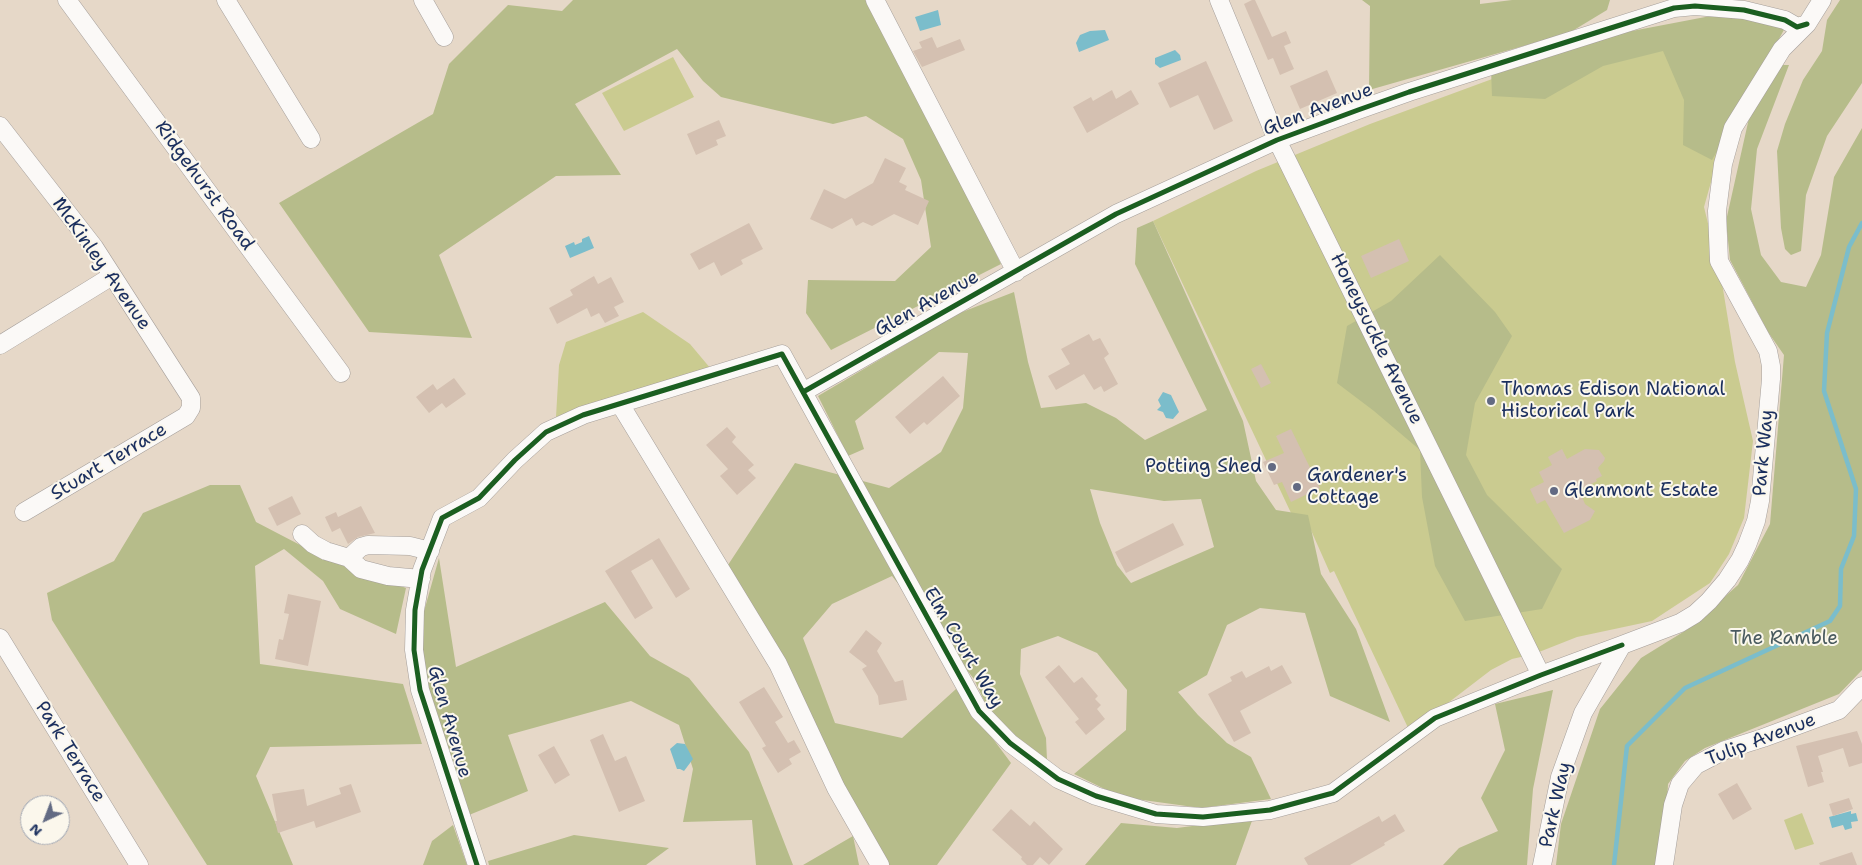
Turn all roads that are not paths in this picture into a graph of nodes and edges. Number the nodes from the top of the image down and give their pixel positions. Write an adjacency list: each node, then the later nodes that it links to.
1 (67, 0): 15 (street, Ridgehurst Road)
2 (226, 0): 10 (street)
3 (423, 0): 8 (street)
4 (876, 0): 12 (street)
5 (1219, 0): 11 (street, Honeysuckle Avenue)
6 (1822, 0): 7 (street, Park Way)
7 (1806, 24): 11 (street, Glen Avenue); 25 (street, Park Way)
8 (444, 37)
9 (3, 136): 13 (street, McKinley Avenue)
10 (311, 139)
11 (1277, 140): 12 (street, Glen Avenue); 26 (street, Honeysuckle Avenue)
12 (1016, 272): 16 (street, Glen Avenue)
13 (112, 276): 14 (street); 18 (street, McKinley Avenue)
14 (0, 345)
15 (340, 373)
16 (803, 392): 17 (street, Glen Avenue); 26 (street, Elm Court Way)
17 (620, 404): 21 (street, Glen Avenue); 30 (street)
18 (191, 408): 19 (street, Stuart Terrace)
19 (24, 512)
20 (302, 534): 22 (street)
21 (430, 551): 22 (street); 23 (street, Glen Avenue)
22 (349, 558): 23 (street)
23 (421, 579): 29 (street, Glen Avenue)
24 (0, 638): 28 (street, Park Terrace)
25 (1622, 645): 26 (street, Elm Court Way); 31 (street, Park Way)
26 (1542, 675)
27 (1862, 686): 32 (street, Tulip Avenue)
28 (139, 865)
29 (477, 865)
30 (880, 865)
31 (1542, 865)
32 (1664, 865)

